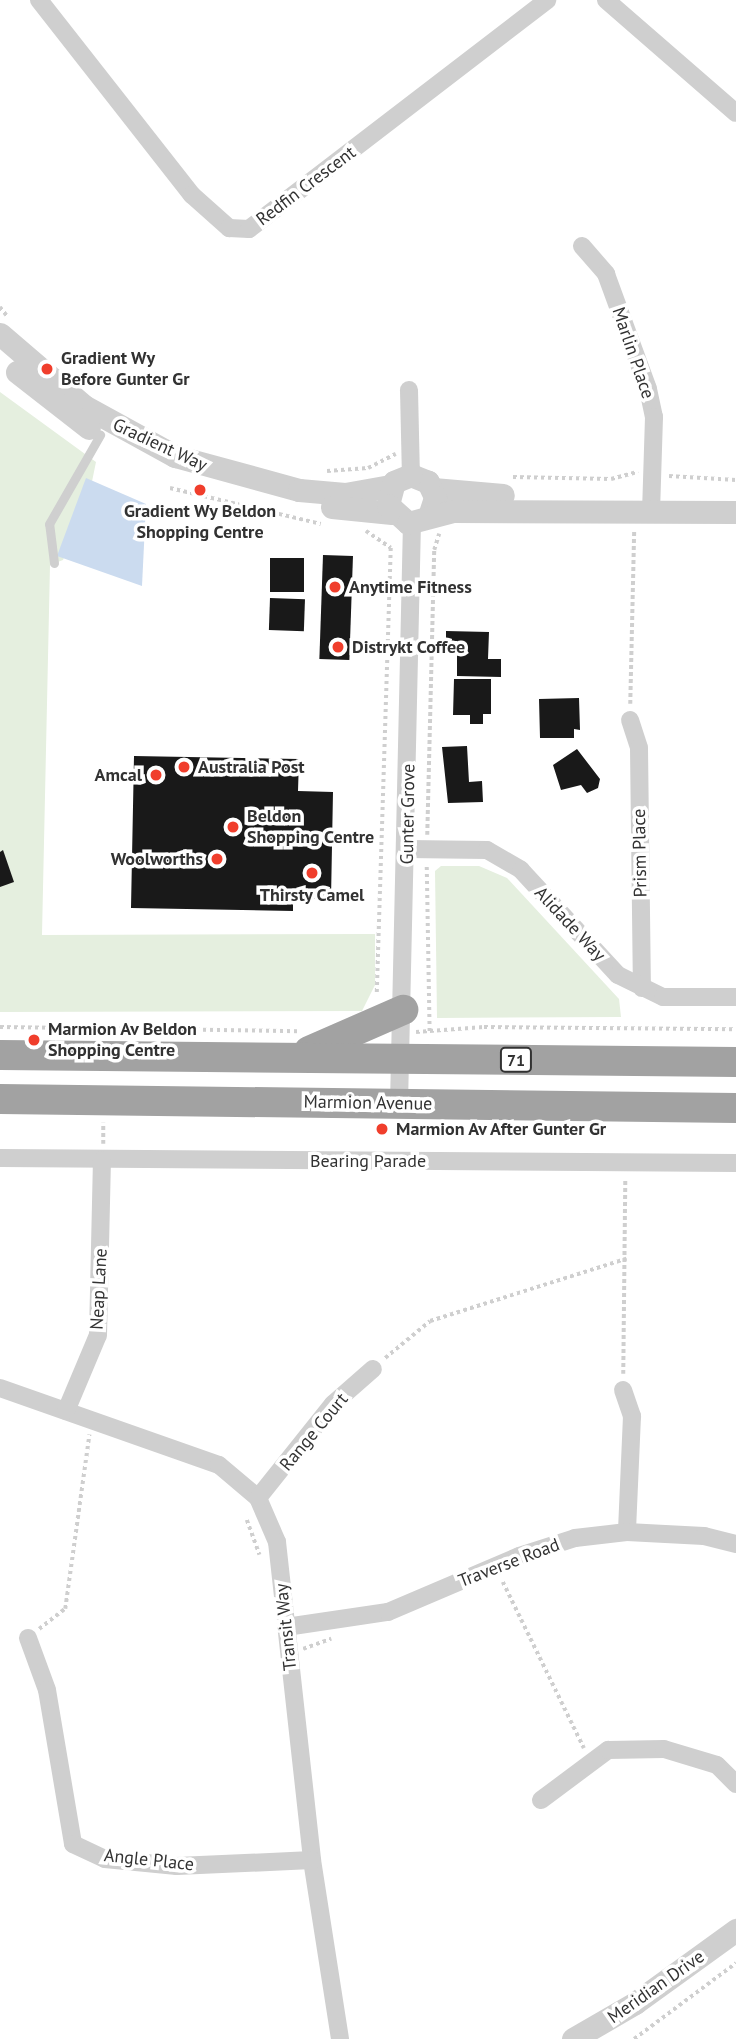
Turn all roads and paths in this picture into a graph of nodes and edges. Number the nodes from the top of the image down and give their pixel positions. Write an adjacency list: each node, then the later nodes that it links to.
1 (39, 0): 2 (street, Redfin Crescent)
2 (547, 0)
3 (606, 0): 4 (street)
4 (736, 113)
5 (582, 246): 13 (street, Marlin Place)
6 (0, 307): 7 (path)
7 (6, 328): 16 (street, Gradient Way)
8 (0, 356): 10 (street, Gradient Way)
9 (410, 390): 11 (street)
10 (100, 435): 22 (street, Gradient Way); 26 (lane)
11 (411, 465): 12 (path); 16 (street, Gradient Way); 18 (street)
12 (317, 471)
13 (653, 472): 14 (path); 15 (path); 20 (street, Marlin Place)
14 (507, 477)
15 (736, 480)
16 (391, 486): 22 (street)
17 (170, 488): 23 (path)
18 (433, 489): 20 (street, Gradient Way); 22 (street)
19 (736, 498): 20 (street, Gradient Way)
20 (646, 512): 21 (street, Gradient Way); 22 (street, Gradient Way); 27 (path)
21 (736, 512)
22 (411, 517): 28 (street, Gunter Grove)
23 (326, 524)
24 (362, 530): 32 (path)
25 (434, 550): 29 (path)
26 (54, 563)
27 (630, 720): 30 (street, Prism Place)
28 (407, 849): 29 (street, Alidade Way); 33 (street, Gunter Grove)
29 (426, 850): 30 (street, Alidade Way); 34 (path)
30 (642, 988): 31 (street, Alidade Way)
31 (736, 996)
32 (372, 1008)
33 (403, 1010): 36 (highway); 37 (street, Gunter Grove)
34 (430, 1032)
35 (0, 1055): 36 (highway, 71)
36 (296, 1056): 37 (highway, 71)
37 (401, 1058): 38 (highway, 71); 40 (street, Gunter Grove)
38 (736, 1062)
39 (0, 1099): 40 (highway, Marmion Avenue)
40 (399, 1104): 41 (highway, Marmion Avenue)
41 (736, 1108)
42 (0, 1158): 43 (street, Bearing Parade)
43 (102, 1160): 44 (street, Bearing Parade); 50 (street, Neap Lane)
44 (625, 1163): 45 (street, Bearing Parade); 46 (path)
45 (736, 1163)
46 (625, 1259): 47 (path); 49 (path)
47 (373, 1369): 52 (street, Range Court)
48 (0, 1388): 50 (street, Transit Way)
49 (623, 1390): 54 (street)
50 (66, 1412): 52 (street, Transit Way)
51 (100, 1434): 61 (path)
52 (258, 1499): 59 (street, Transit Way)
53 (245, 1516): 56 (path)
54 (628, 1532): 55 (street, Traverse Road); 58 (street, Traverse Road)
55 (736, 1544)
56 (265, 1568)
57 (512, 1575): 58 (path)
58 (497, 1576): 59 (street, Traverse Road); 63 (path)
59 (286, 1627): 62 (street, Transit Way)
60 (341, 1637): 62 (path)
61 (28, 1638): 66 (street, Angle Place)
62 (289, 1650): 66 (street, Transit Way)
63 (591, 1762): 64 (street); 65 (street)
64 (736, 1784)
65 (541, 1800)
66 (312, 1860): 70 (street, Transit Way)
67 (736, 1930): 71 (street, Meridian Drive)
68 (736, 1948): 72 (street, Meridian Drive)
69 (736, 1963): 73 (path)
70 (340, 2039)
71 (573, 2039)
72 (605, 2039)
73 (634, 2039)

